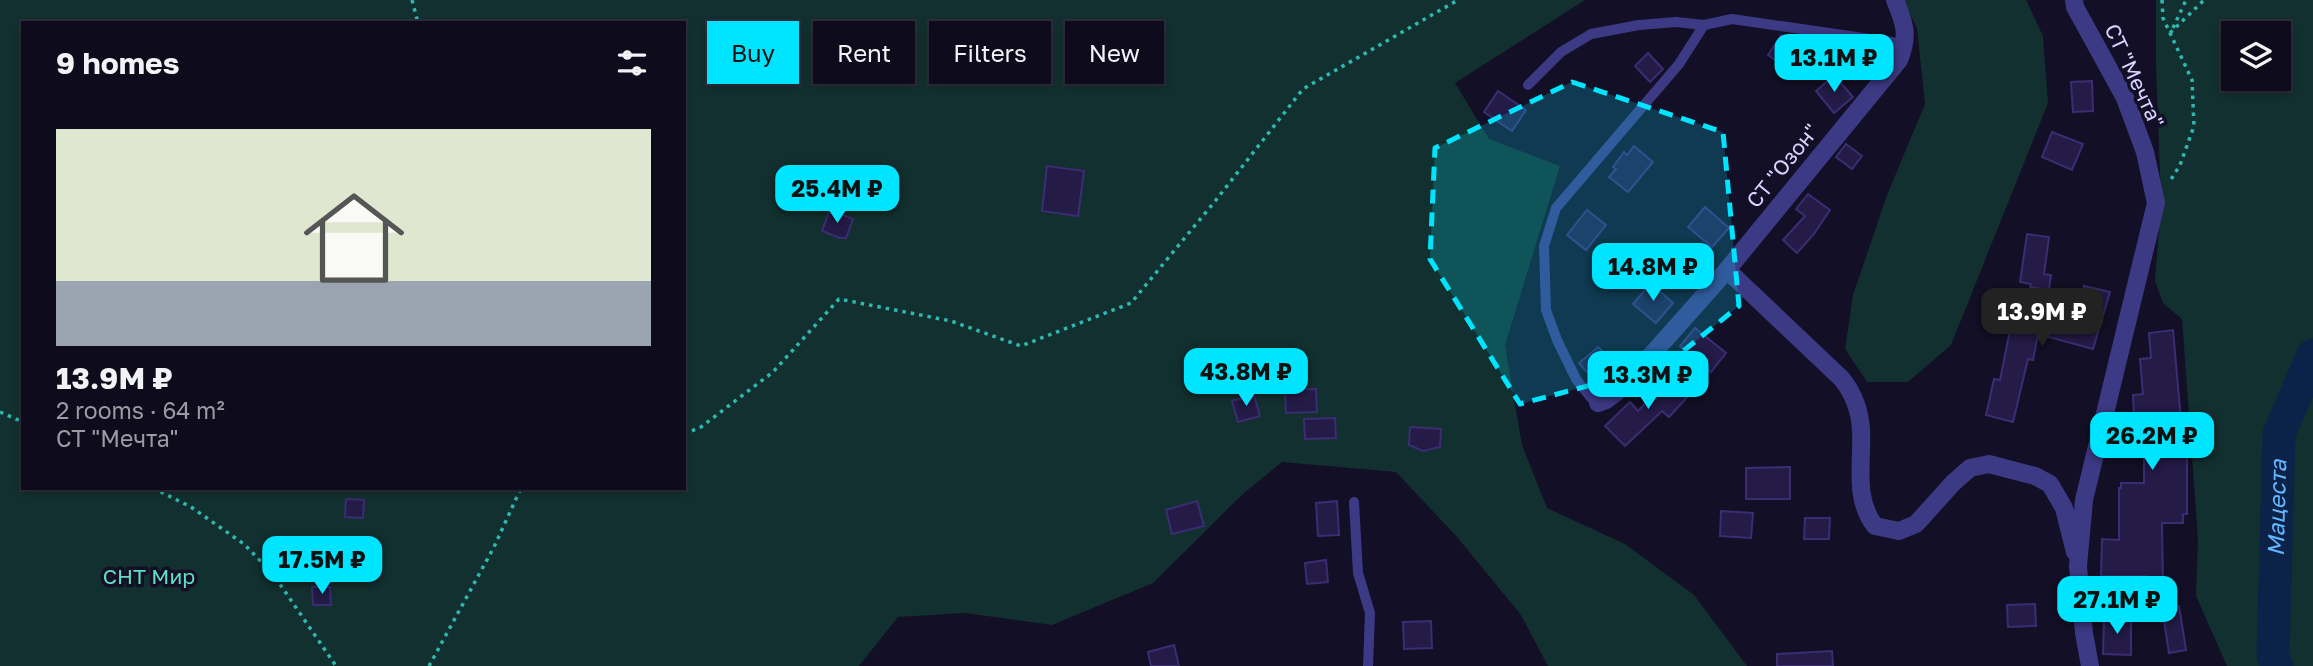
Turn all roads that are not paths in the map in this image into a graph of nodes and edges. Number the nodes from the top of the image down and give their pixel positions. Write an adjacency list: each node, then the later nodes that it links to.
1 (1895, 0): 4 (street)
2 (2074, 0): 9 (street, СТ "Мечта")
3 (1704, 25): 4 (lane); 5 (lane); 7 (lane)
4 (1905, 44): 6 (street, СТ "Озон")
5 (1528, 85)
6 (1727, 270): 7 (street, СТ "Озон"); 9 (street)
7 (1598, 403)
8 (1354, 502): 10 (lane)
9 (2078, 566): 11 (street, СТ "Мечта")
10 (1368, 666)
11 (2090, 666)

